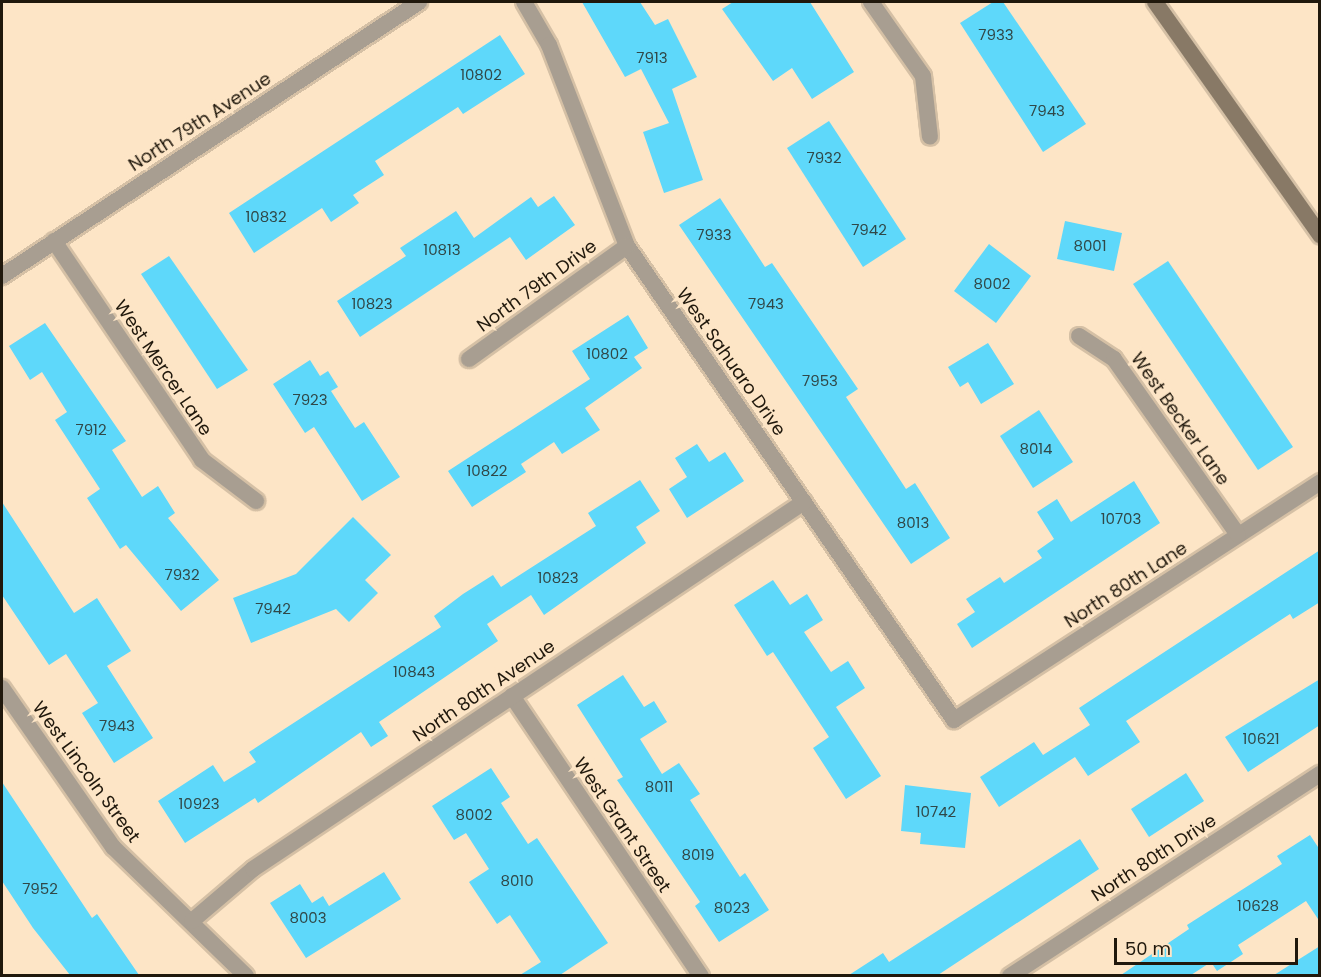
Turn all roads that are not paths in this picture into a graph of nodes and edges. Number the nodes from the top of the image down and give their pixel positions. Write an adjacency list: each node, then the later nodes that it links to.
1 (419, 2): 7 (street, North 79th Avenue)
2 (524, 2): 8 (street, West Sahuaro Drive)
3 (871, 2): 5 (street)
4 (1155, 2): 6 (main road)
5 (930, 137)
6 (1320, 235)
7 (54, 241): 9 (street, North 79th Avenue); 13 (street, West Mercer Lane)
8 (627, 246): 11 (street, North 79th Drive); 14 (street, West Sahuaro Drive)
9 (2, 276)
10 (1079, 336): 15 (street, West Becker Lane)
11 (469, 359)
12 (1320, 482): 15 (street, North 80th Lane)
13 (256, 501)
14 (804, 502): 17 (street, North 80th Avenue); 18 (street, West Sahuaro Drive)
15 (1238, 536): 18 (street, North 80th Lane)
16 (2, 688): 20 (street, West Lincoln Street)
17 (512, 696): 20 (street, North 80th Avenue); 22 (street, West Grant Street)
18 (954, 720)
19 (1320, 774): 23 (street, North 80th Drive)
20 (192, 921): 21 (street, West Lincoln Street)
21 (246, 975)
22 (701, 975)
23 (1010, 975)

